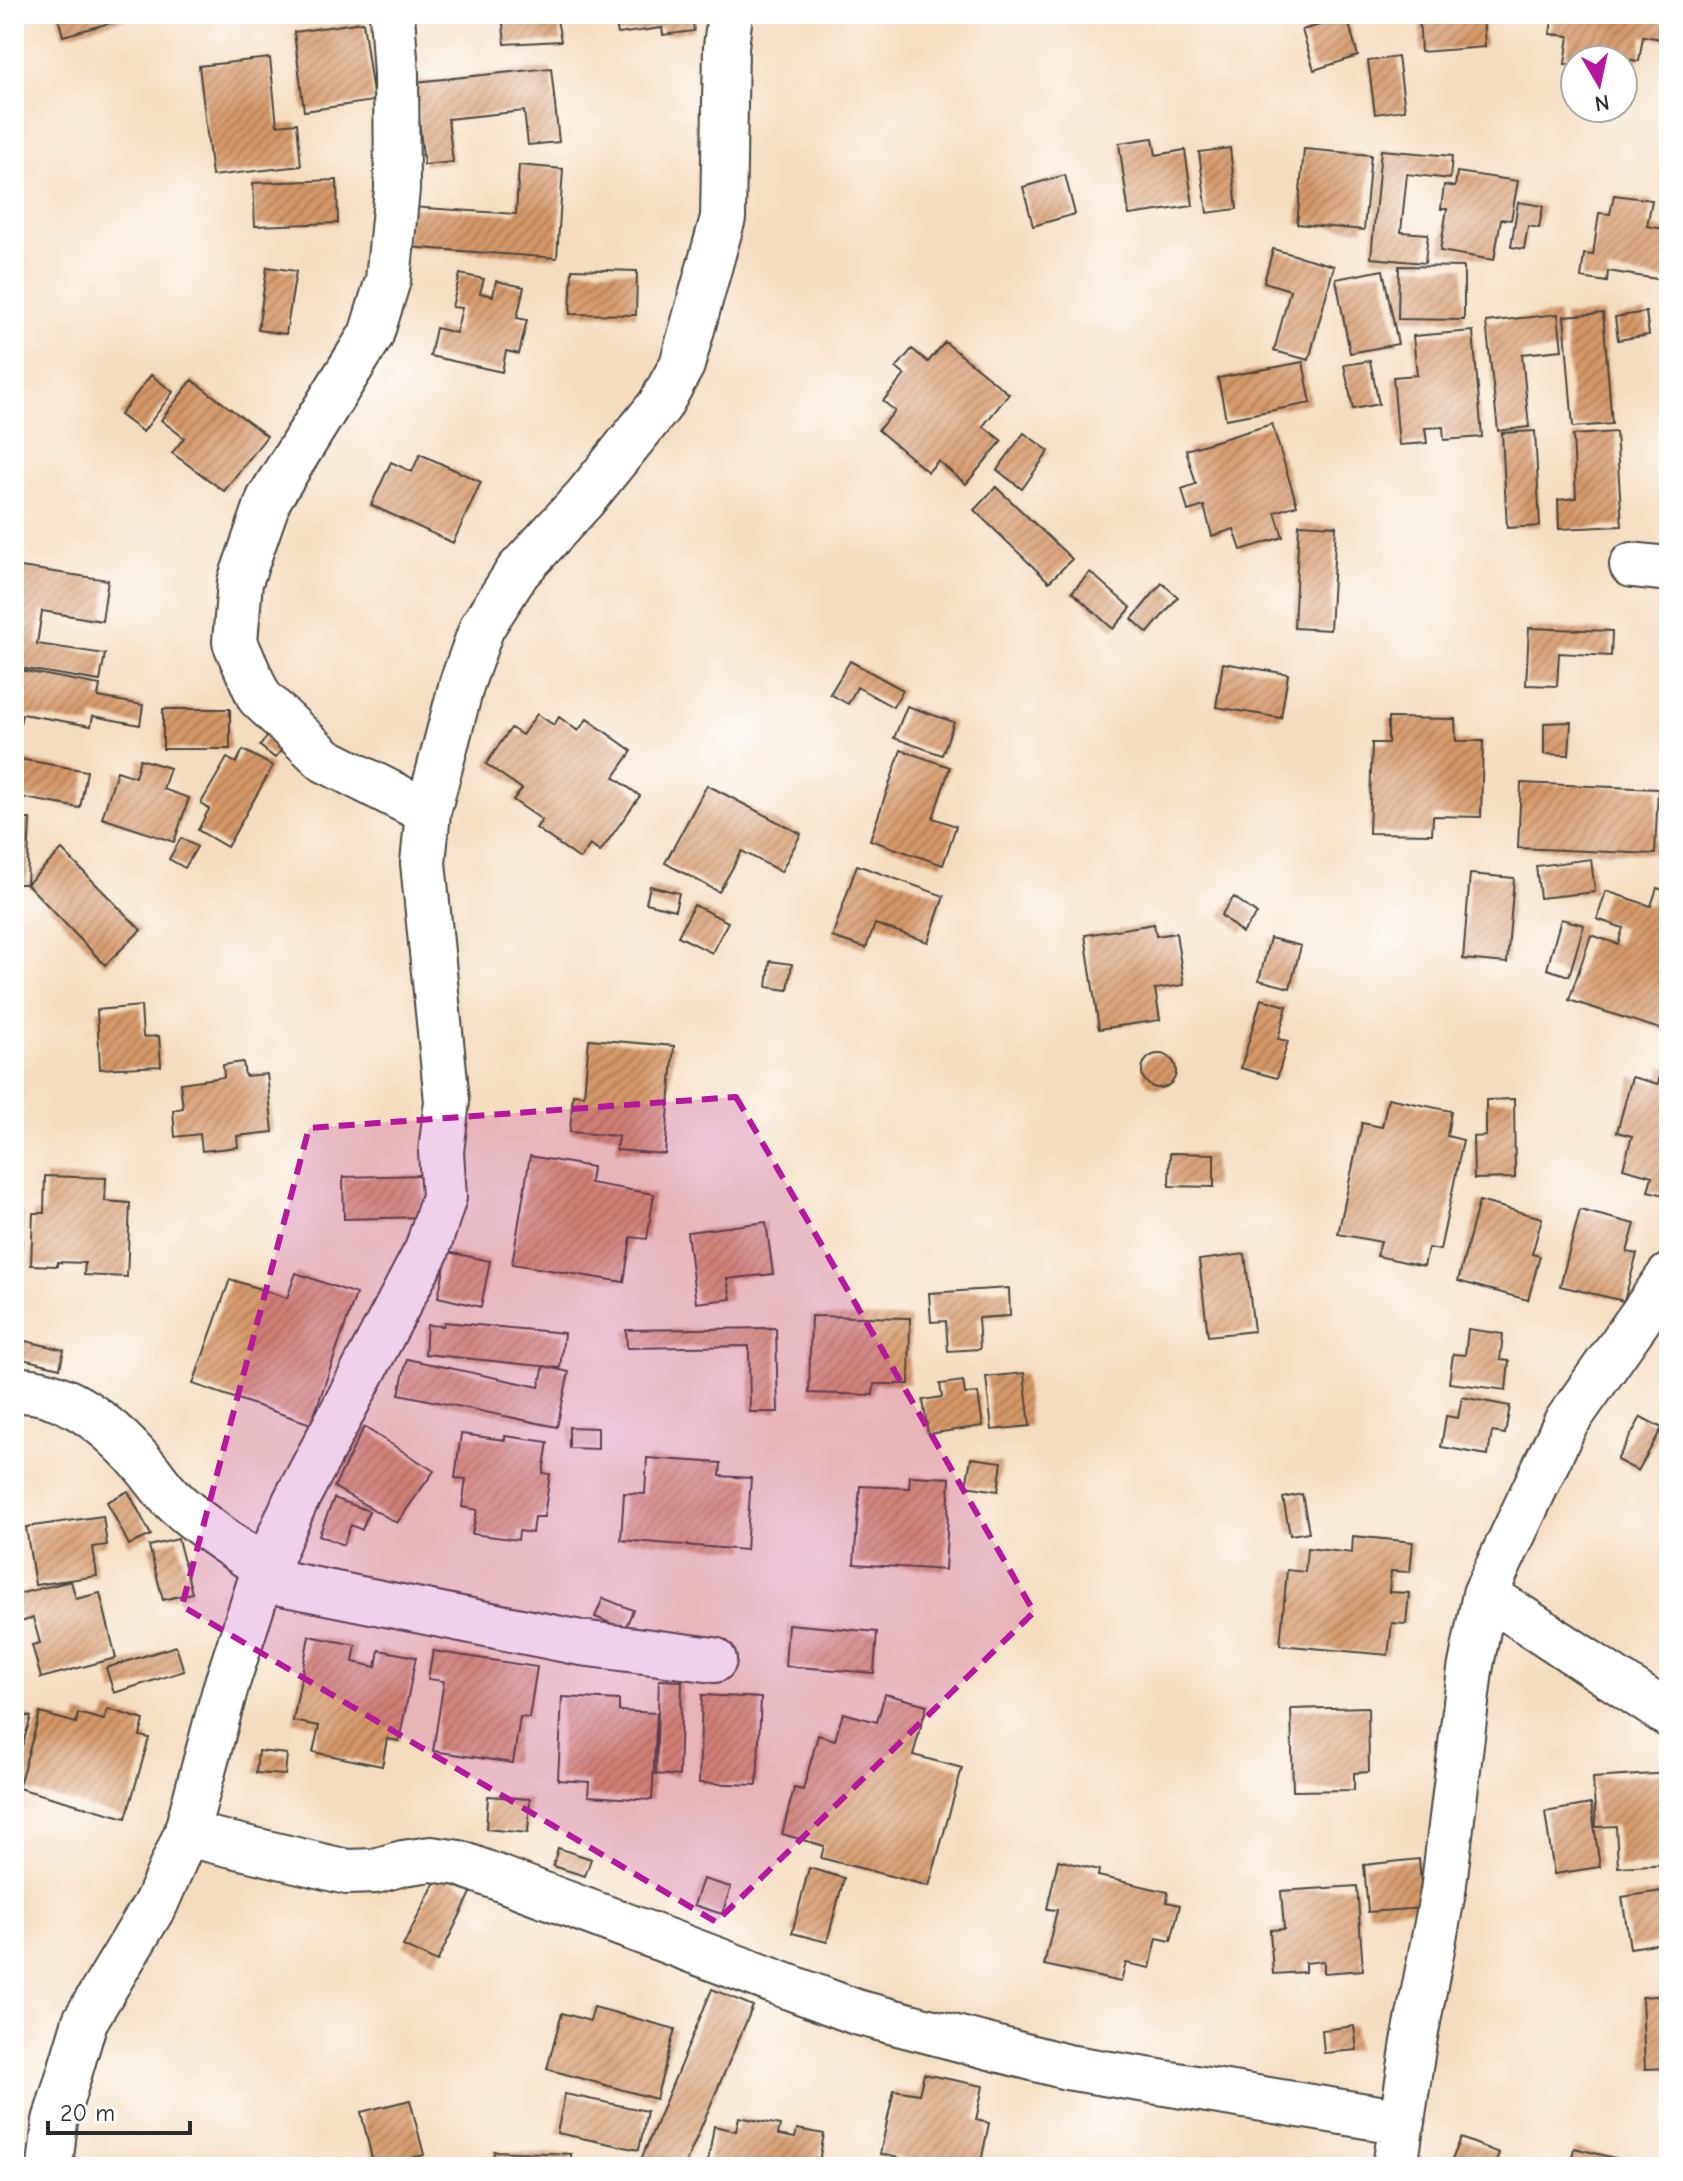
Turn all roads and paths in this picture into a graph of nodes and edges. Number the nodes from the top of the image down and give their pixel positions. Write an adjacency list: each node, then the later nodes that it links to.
1 (392, 14): 3 (street)
2 (730, 14): 3 (street)
3 (428, 812): 6 (street)
4 (1669, 1276): 7 (street)
5 (14, 1390): 6 (street)
6 (263, 1574): 8 (street); 10 (street)
7 (1485, 1594): 9 (street); 11 (street)
8 (714, 1660)
9 (1669, 1715)
10 (186, 1834): 11 (street); 12 (street)
11 (1403, 2122): 13 (street)
12 (50, 2167)
13 (1395, 2167)

